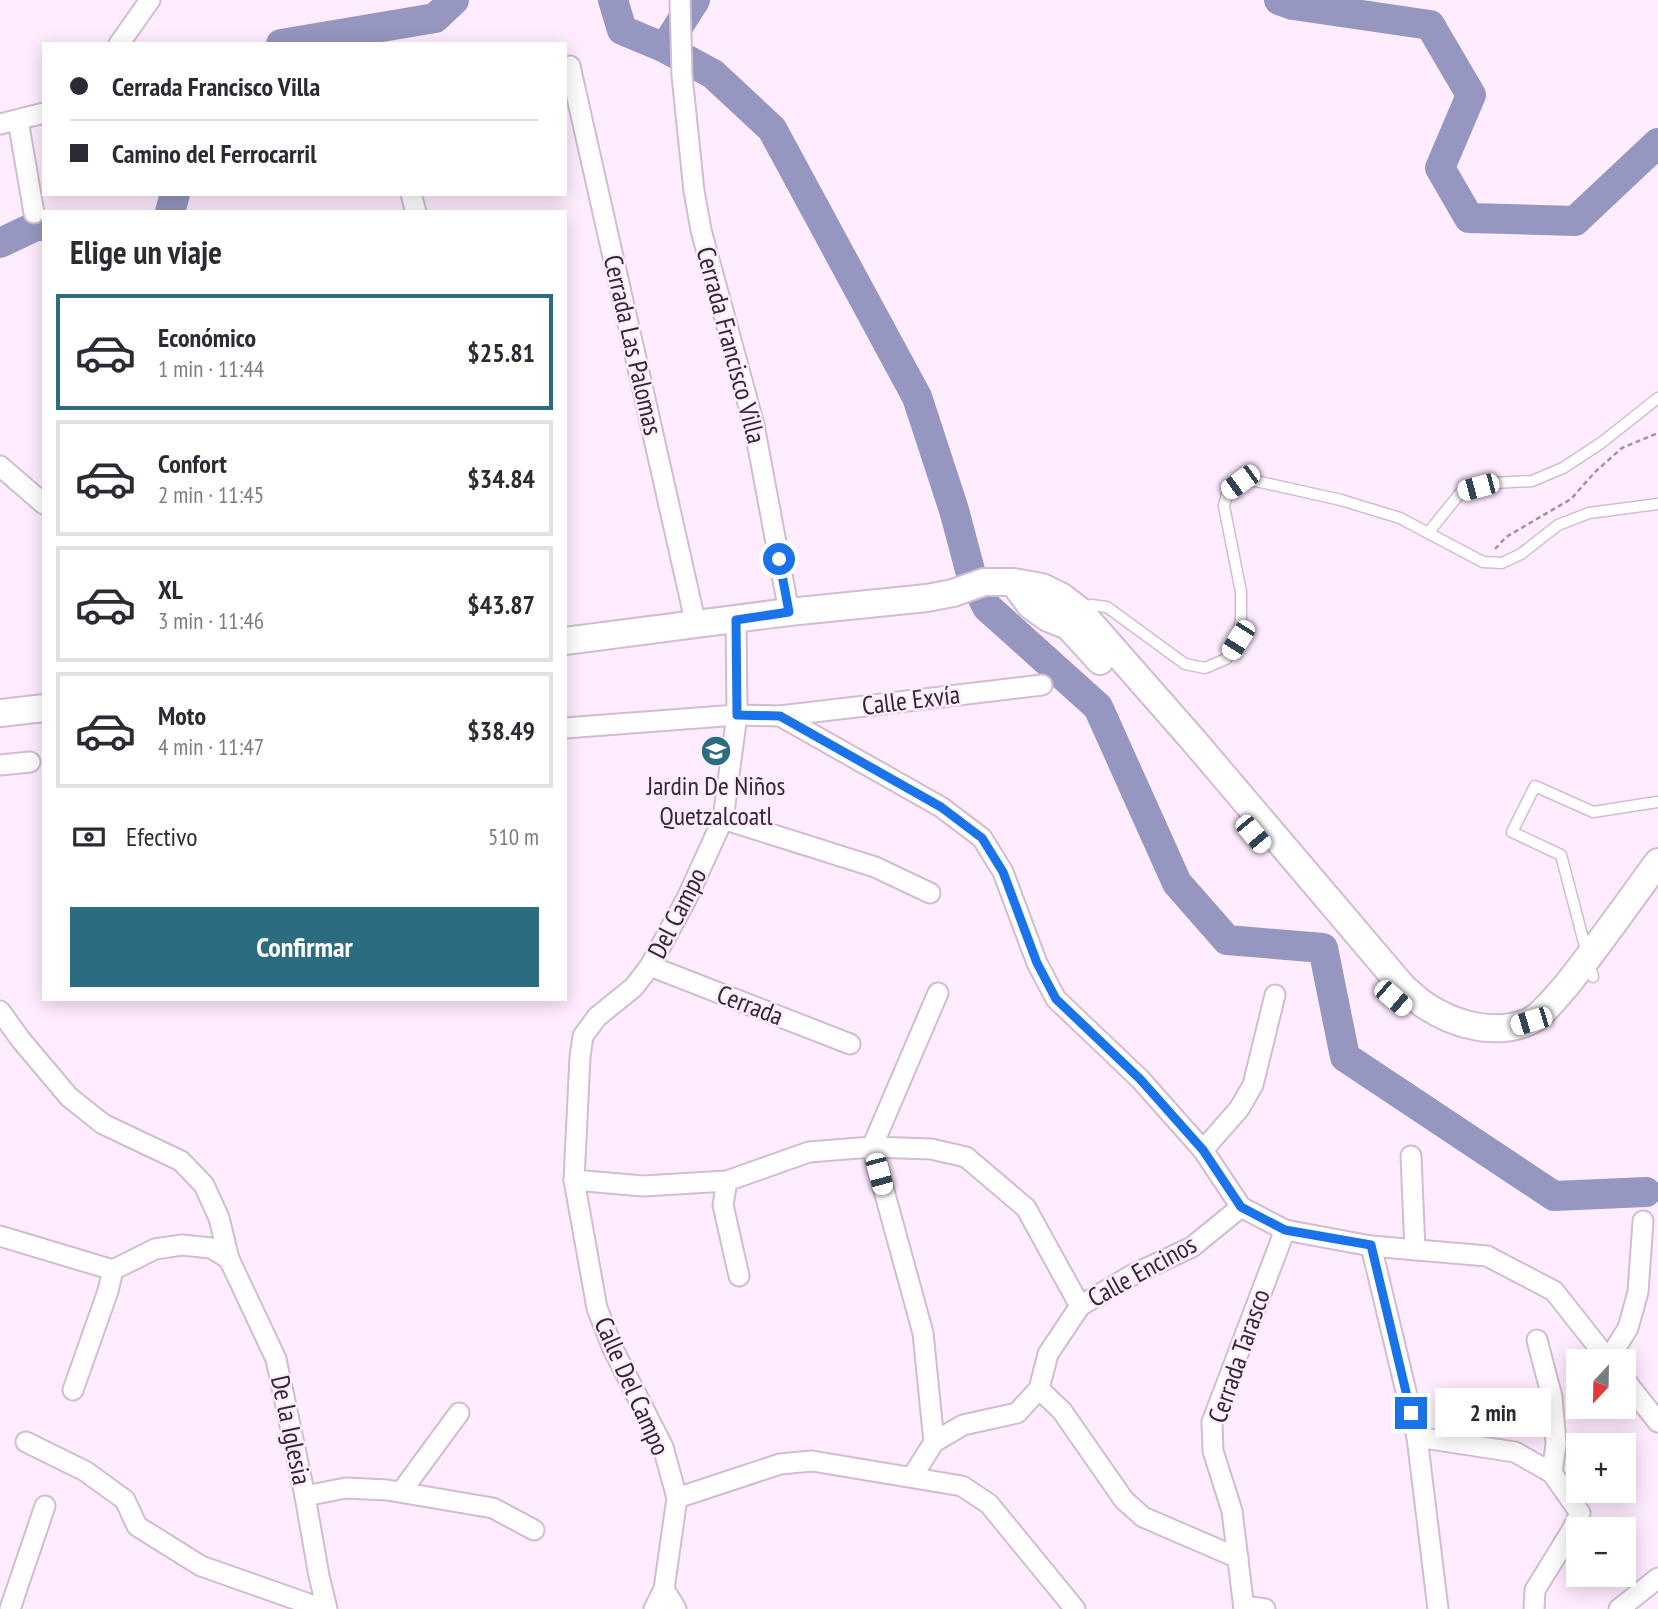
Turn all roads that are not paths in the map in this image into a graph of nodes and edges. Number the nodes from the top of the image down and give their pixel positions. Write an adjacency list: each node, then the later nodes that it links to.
1 (150, 0): 3 (street)
2 (680, 0): 13 (street, Cerrada Francisco Villa)
3 (120, 42)
4 (570, 65): 16 (street, Cerrada Las Palomas)
5 (42, 114): 6 (street)
6 (9, 122): 7 (street)
7 (34, 213)
8 (1658, 398): 12 (lane)
9 (0, 466): 10 (street)
10 (42, 502)
11 (1658, 504): 12 (lane)
12 (1428, 533): 14 (lane)
13 (789, 612): 14 (main road); 15 (main road)
14 (1073, 618): 32 (main road)
15 (736, 620): 16 (main road); 21 (street, Del Campo)
16 (696, 625): 17 (main road)
17 (567, 641)
18 (1042, 685): 22 (street, Calle Exvía)
19 (42, 708): 20 (main road)
20 (0, 713)
21 (737, 715): 22 (street, Calle Exvía); 23 (street, Calle Exvía); 27 (street, Del Campo)
22 (780, 716): 39 (street)
23 (567, 728)
24 (30, 762): 25 (street)
25 (0, 765)
26 (1657, 802): 32 (lane)
27 (723, 819): 30 (street); 31 (street, Del Campo)
28 (1658, 862): 32 (main road)
29 (1658, 886): 32 (main road)
30 (930, 893)
31 (650, 966): 36 (street, Cerrada); 37 (street, Del Campo)
32 (1591, 967)
33 (938, 993): 38 (street)
34 (1275, 995): 39 (street)
35 (0, 1011): 49 (street, De la Iglesia)
36 (850, 1044)
37 (580, 1057): 41 (street, Calle Del Campo)
38 (872, 1147): 42 (street); 52 (street); 63 (street)
39 (1203, 1150): 43 (street)
40 (1410, 1156): 48 (street)
41 (574, 1180): 42 (street); 68 (street, Calle Del Campo)
42 (727, 1181): 51 (street)
43 (1241, 1207): 45 (street); 52 (street, Calle Encinos)
44 (1643, 1222): 55 (street)
45 (1285, 1230): 47 (street); 71 (street, Cerrada Tarasco)
46 (0, 1236): 50 (street)
47 (1371, 1245): 48 (street); 61 (street)
48 (1415, 1250): 54 (street)
49 (229, 1259): 50 (street); 67 (street, De la Iglesia)
50 (113, 1270): 57 (street)
51 (740, 1276)
52 (1080, 1306): 56 (street, Calle Encinos)
53 (1537, 1340): 64 (street)
54 (1600, 1349)
55 (1616, 1349)
56 (1039, 1389): 63 (street); 71 (street)
57 (73, 1390)
58 (1636, 1394): 60 (street)
59 (459, 1413): 66 (street)
60 (1658, 1422)
61 (1417, 1437): 64 (street); 81 (street)
62 (26, 1442): 76 (street)
63 (934, 1442): 65 (street)
64 (1552, 1473): 82 (street)
65 (912, 1477): 68 (street); 79 (street)
66 (401, 1492): 67 (street); 70 (street)
67 (305, 1496): 76 (street, De la Iglesia)
68 (677, 1498): 73 (street, Calle Del Campo)
69 (45, 1506): 75 (street)
70 (534, 1530)
71 (1238, 1558): 74 (street, Cerrada Tarasco)
72 (1658, 1578): 83 (street)
73 (664, 1589): 77 (street, Calle Del Campo); 78 (street)
74 (1244, 1608): 80 (street)
75 (10, 1609)
76 (325, 1609)
77 (654, 1609)
78 (676, 1609)
79 (1074, 1609)
80 (1265, 1609)
81 (1438, 1609)
82 (1534, 1609)
83 (1619, 1609)

